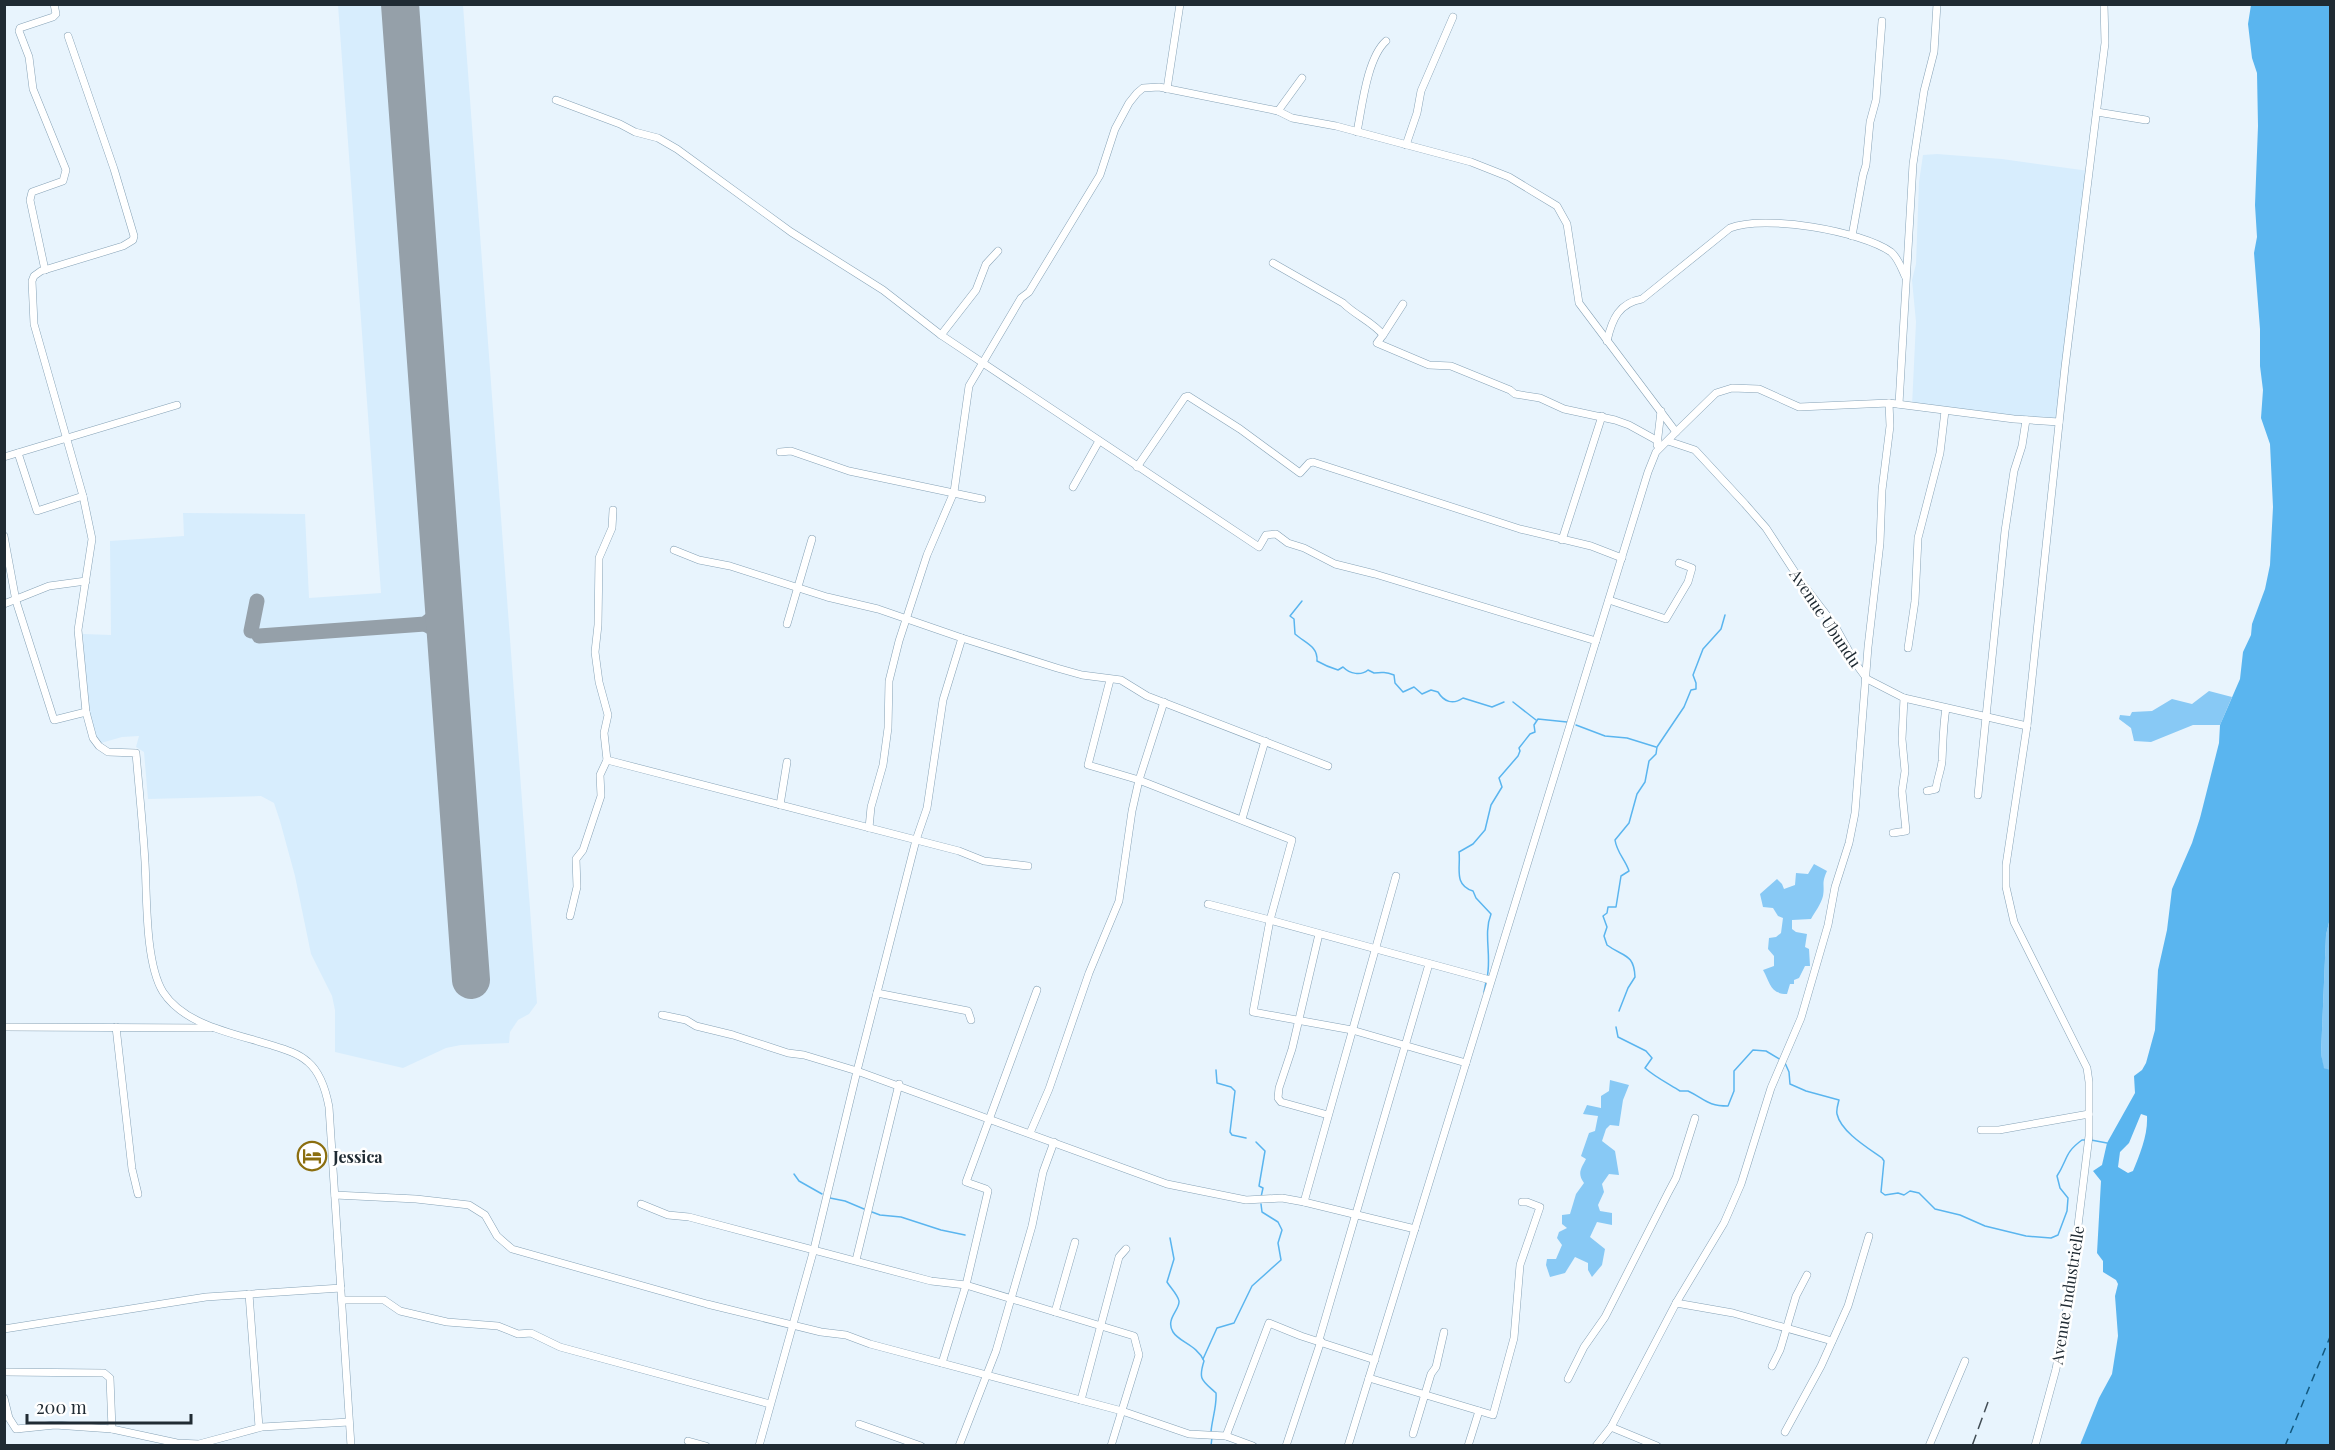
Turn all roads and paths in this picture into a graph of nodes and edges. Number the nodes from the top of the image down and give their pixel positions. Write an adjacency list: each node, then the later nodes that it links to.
1 (54, 4): 20 (street)
2 (1180, 4): 10 (street)
3 (1937, 4): 21 (street)
4 (2104, 4): 13 (street, Avenue Industrielle)
5 (1453, 17): 16 (street)
6 (1882, 21): 17 (street)
7 (68, 36): 20 (street)
8 (1386, 41): 15 (street)
9 (1302, 78): 12 (street)
10 (1167, 89): 12 (street); 26 (street)
11 (556, 100): 23 (street)
12 (1278, 111): 15 (street)
13 (2097, 112): 14 (street); 34 (street, Avenue Industrielle)
14 (2146, 120)
15 (1357, 132): 16 (street)
16 (1406, 145): 25 (street)
17 (1852, 236): 21 (street); 25 (street)
18 (998, 250): 23 (street)
19 (1273, 263): 24 (street)
20 (45, 270): 36 (street)
21 (1906, 279): 28 (street)
22 (1403, 304): 24 (street)
23 (941, 335): 26 (street)
24 (1383, 335): 32 (street)
25 (1607, 341): 30 (street)
26 (983, 362): 37 (street); 46 (street)
27 (1889, 403): 28 (street); 35 (street); 66 (street)
28 (1899, 404): 31 (street)
29 (177, 405): 36 (street)
30 (1661, 411): 35 (street); 38 (street)
31 (1945, 411): 33 (street); 65 (street)
32 (1602, 417): 38 (street); 52 (street)
33 (2026, 420): 34 (street); 72 (street)
34 (2059, 422): 73 (street, Avenue Industrielle)
35 (1677, 432): 39 (street)
36 (65, 438): 42 (street); 47 (street)
37 (1099, 441): 44 (street); 45 (street)
38 (1658, 441): 41 (street)
39 (1668, 441): 41 (street); 66 (street, Avenue Ubundu)
40 (780, 452): 46 (street)
41 (1656, 452): 54 (street)
42 (18, 453): 43 (street); 47 (street)
43 (4, 457)
44 (1137, 467): 52 (street); 64 (street)
45 (1073, 487)
46 (954, 492): 48 (street); 61 (street)
47 (83, 496): 56 (street)
48 (982, 499)
49 (613, 510): 75 (street)
50 (4, 536): 59 (street)
51 (812, 539): 57 (street)
52 (1562, 540): 54 (street)
53 (674, 550): 57 (street)
54 (1622, 558): 58 (street)
55 (1679, 563): 58 (street)
56 (86, 581): 59 (street); 71 (street)
57 (798, 588): 61 (street); 62 (street)
58 (1609, 600): 64 (street)
59 (16, 601): 60 (street); 71 (street)
60 (4, 604)
61 (907, 620): 63 (street); 83 (street)
62 (787, 624)
63 (962, 638): 67 (street); 85 (street)
64 (1596, 641): 94 (street)
65 (1908, 648)
66 (1867, 679): 68 (street, Avenue Ubundu); 135 (street)
67 (1110, 680): 69 (street); 78 (street)
68 (1904, 698): 70 (street, Avenue Ubundu); 84 (street)
69 (1164, 702): 74 (street); 78 (street)
70 (1946, 708): 72 (street, Avenue Ubundu); 79 (street)
71 (86, 712): 97 (street)
72 (1984, 717): 73 (street, Avenue Ubundu); 80 (street)
73 (2027, 726): 110 (street, Avenue Industrielle)
74 (1265, 741): 77 (street); 82 (street)
75 (607, 760): 81 (street); 89 (street)
76 (787, 762): 81 (street)
77 (1328, 766)
78 (1139, 780): 82 (street); 115 (street)
79 (1927, 791)
80 (1978, 795)
81 (780, 805): 83 (street)
82 (1242, 819): 90 (street)
83 (869, 828): 85 (street)
84 (1893, 832)
85 (916, 840): 86 (street); 96 (street)
86 (1028, 866)
87 (1396, 876): 92 (street)
88 (1208, 904): 90 (street)
89 (570, 916)
90 (1270, 920): 91 (street); 100 (street)
91 (1319, 934): 92 (street); 100 (street)
92 (1376, 949): 93 (street); 105 (street)
93 (1429, 964): 94 (street); 106 (street)
94 (1490, 980): 107 (street)
95 (1037, 990): 112 (street)
96 (877, 993): 99 (street); 108 (street)
97 (180, 1010): 103 (street); 104 (street)
98 (662, 1015): 108 (street)
99 (971, 1020)
100 (1299, 1020): 105 (street); 111 (street)
101 (4, 1027): 102 (street)
102 (116, 1027): 103 (street); 117 (street)
103 (172, 1027): 104 (street)
104 (217, 1028): 118 (street)
105 (1352, 1030): 106 (street); 111 (street)
106 (1406, 1046): 107 (street); 122 (street)
107 (1466, 1063): 123 (street)
108 (857, 1071): 109 (street); 126 (street)
109 (899, 1084): 112 (street); 128 (street)
110 (2089, 1114): 114 (street); 182 (street, Avenue Industrielle)
111 (1328, 1115): 119 (street)
112 (989, 1118): 115 (street); 130 (street)
113 (1695, 1118): 151 (street)
114 (1981, 1130)
115 (1030, 1133): 116 (street)
116 (1054, 1142): 119 (street); 133 (street)
117 (138, 1194)
118 (335, 1195): 131 (street); 137 (street)
119 (1304, 1202): 122 (street)
120 (1521, 1202): 157 (street)
121 (641, 1204): 126 (street)
122 (1356, 1215): 123 (street); 142 (street)
123 (1415, 1229): 144 (street)
124 (1869, 1236): 143 (street)
125 (1075, 1242): 136 (street)
126 (814, 1249): 128 (street); 137 (street)
127 (1126, 1249): 138 (street)
128 (856, 1260): 130 (street)
129 (1807, 1275): 139 (street)
130 (966, 1285): 133 (street); 146 (street)
131 (341, 1288): 132 (street); 134 (street)
132 (249, 1294): 140 (street); 160 (street)
133 (1012, 1299): 136 (street); 149 (street)
134 (342, 1300): 155 (street); 158 (street)
135 (1676, 1303): 139 (street); 161 (street)
136 (1055, 1312): 138 (street)
137 (791, 1324): 146 (street); 155 (street)
138 (1100, 1326): 154 (street); 156 (street)
139 (1786, 1328): 143 (street); 147 (street)
140 (4, 1329)
141 (1444, 1332): 152 (street)
142 (1320, 1341): 144 (street); 165 (street); 176 (street)
143 (1832, 1341): 163 (street)
144 (1375, 1360): 150 (street)
145 (1965, 1361): 181 (street)
146 (942, 1363): 149 (street)
147 (1772, 1366)
148 (4, 1372): 162 (street)
149 (987, 1375): 154 (street); 173 (street)
150 (1369, 1378): 152 (street); 177 (street)
151 (1568, 1379)
152 (1424, 1395): 157 (street); 164 (street)
153 (4, 1398): 162 (street)
154 (1080, 1400): 156 (street)
155 (770, 1404): 171 (street)
156 (1122, 1411): 165 (street); 174 (street)
157 (1479, 1411): 178 (street)
158 (350, 1422): 168 (street); 169 (street)
159 (858, 1424): 172 (street)
160 (259, 1427)
161 (1611, 1427): 179 (street); 180 (street)
162 (112, 1429): 166 (street)
163 (1785, 1432)
164 (1413, 1434)
165 (1226, 1436): 175 (street)
166 (159, 1442): 168 (street)
167 (688, 1442): 170 (street)
168 (213, 1444)
169 (351, 1446)
170 (706, 1446)
171 (759, 1446)
172 (921, 1446)
173 (959, 1446)
174 (1111, 1446)
175 (1253, 1446)
176 (1286, 1446)
177 (1348, 1446)
178 (1468, 1446)
179 (1596, 1446)
180 (1657, 1446)
181 (1929, 1446)
182 (2035, 1446)

